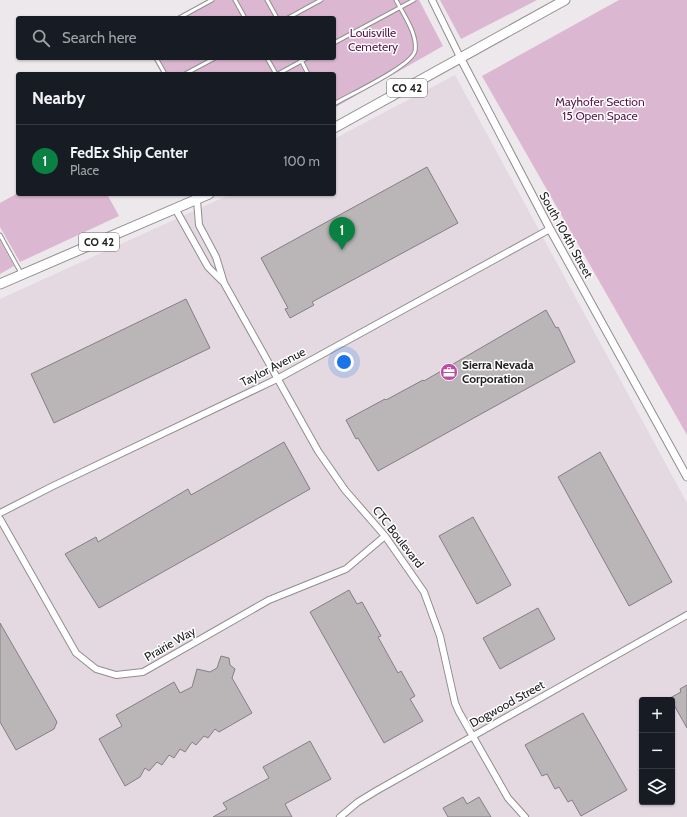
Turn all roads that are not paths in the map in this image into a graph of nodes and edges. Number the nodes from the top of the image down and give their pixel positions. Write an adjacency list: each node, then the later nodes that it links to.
1 (212, 0): 10 (lane)
2 (235, 0): 11 (lane)
3 (267, 0): 12 (lane)
4 (321, 0): 13 (lane)
5 (396, 0): 9 (lane)
6 (414, 0): 9 (lane)
7 (432, 0): 15 (street, South 104th Street)
8 (565, 0): 15 (main road, CO 42)
9 (400, 8): 14 (lane); 25 (lane)
10 (183, 16)
11 (244, 16)
12 (276, 16)
13 (292, 16)
14 (336, 42)
15 (461, 59): 26 (main road, CO 42); 30 (street, South 104th Street)
16 (157, 60): 20 (lane)
17 (211, 60): 21 (lane)
18 (268, 60): 22 (lane)
19 (301, 60): 23 (lane); 24 (lane)
20 (164, 72)
21 (189, 72)
22 (278, 72)
23 (282, 72)
24 (307, 72)
25 (336, 103)
26 (336, 127)
27 (205, 196): 28 (main road, CO 42)
28 (197, 200): 29 (main road, CO 42); 33 (street, CTC Boulevard)
29 (176, 210): 32 (main road, CO 42); 33 (street, CTC Boulevard)
30 (550, 229): 35 (street, Taylor Avenue); 36 (street, South 104th Street)
31 (0, 234): 32 (lane)
32 (22, 275): 34 (main road, CO 42)
33 (224, 282): 35 (street, CTC Boulevard)
34 (0, 284)
35 (277, 379): 37 (street, Taylor Avenue); 39 (street, CTC Boulevard)
36 (687, 477)
37 (0, 513)
38 (0, 519): 39 (street, Prairie Way)
39 (385, 536): 41 (street, CTC Boulevard)
40 (687, 615): 41 (street, Dogwood Street)
41 (474, 736): 42 (street, Dogwood Street); 43 (street, CTC Boulevard)
42 (340, 817)
43 (525, 817)

